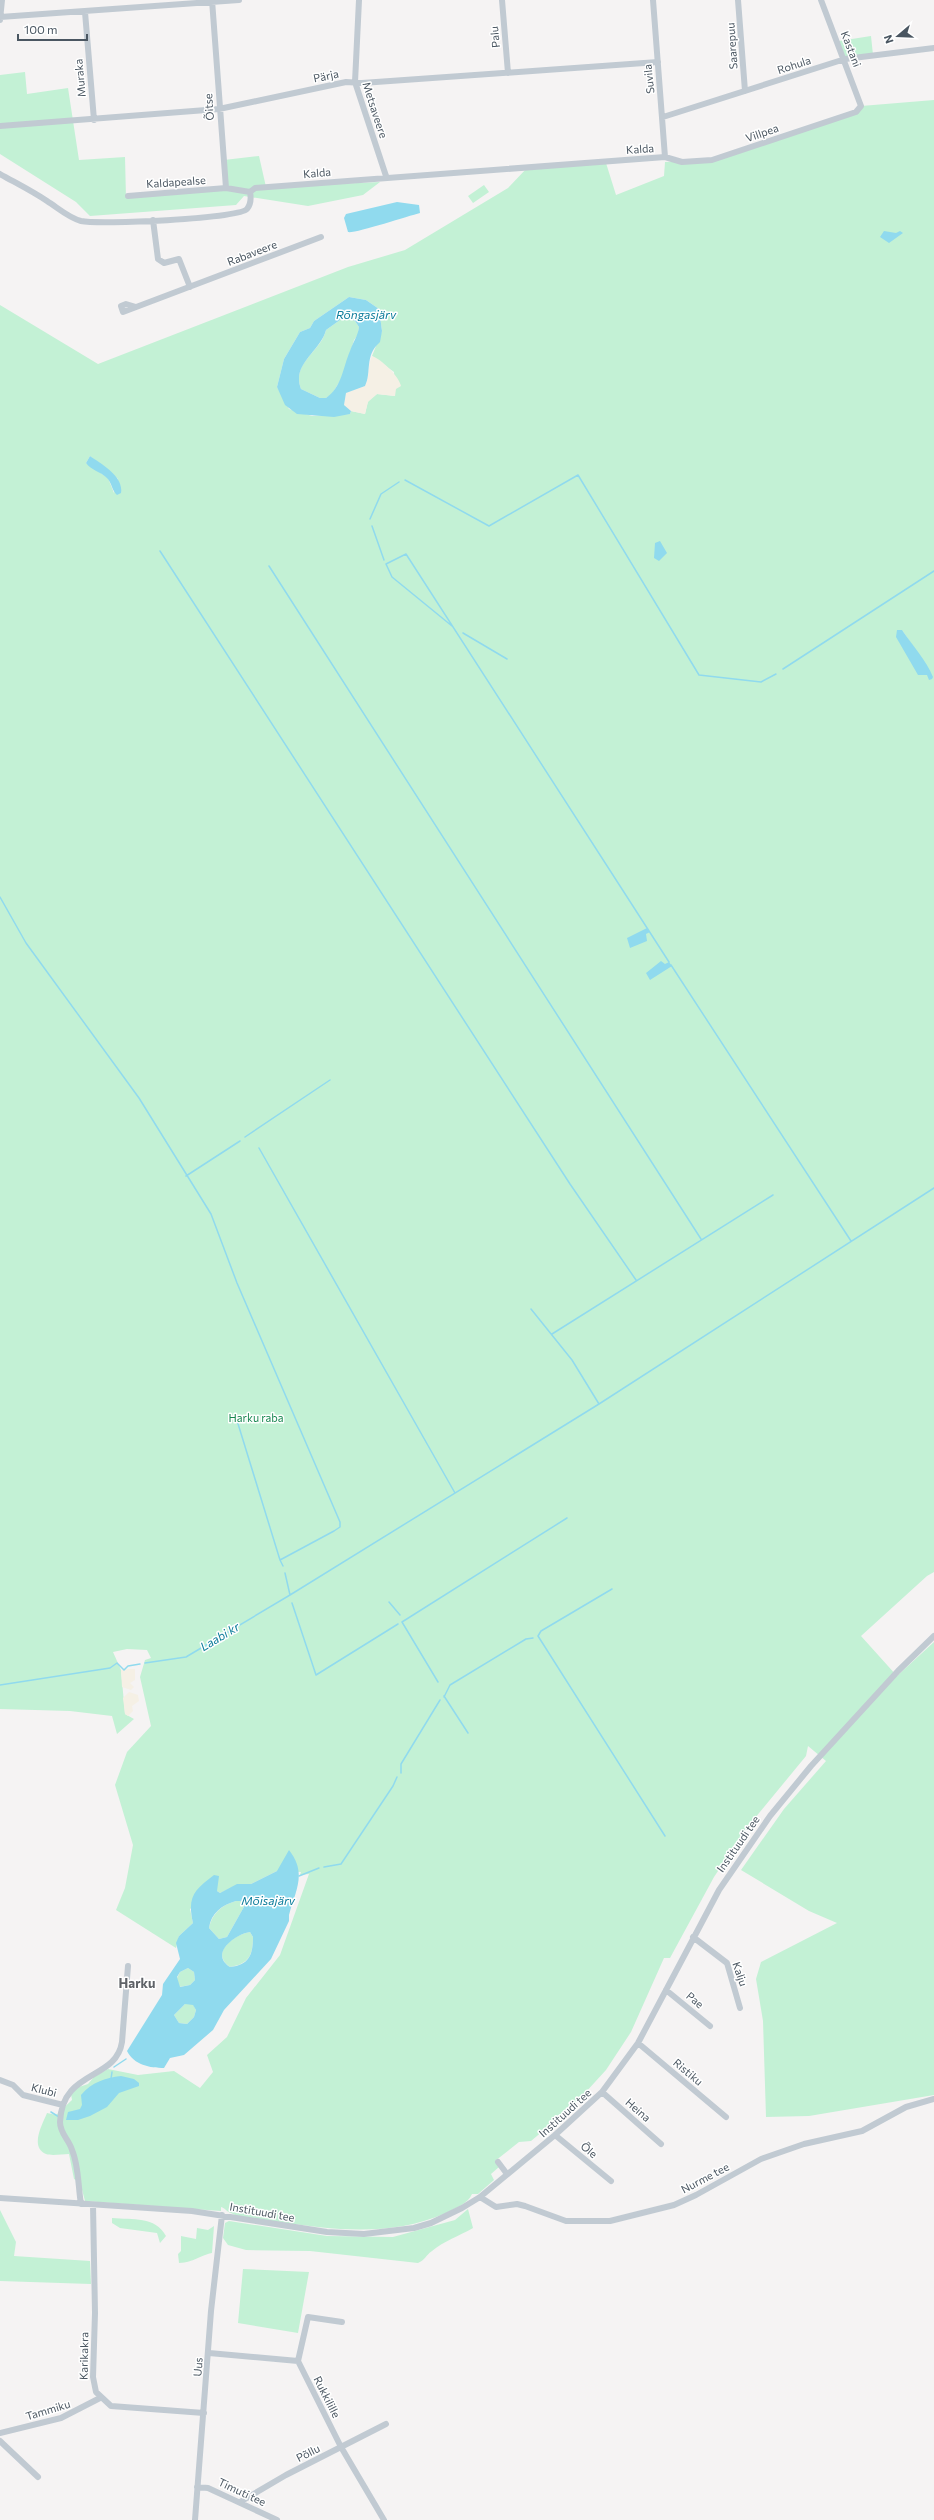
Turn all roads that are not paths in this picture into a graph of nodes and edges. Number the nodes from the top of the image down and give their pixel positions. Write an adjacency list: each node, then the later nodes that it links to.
1 (2, 0): 10 (street)
2 (239, 0): 8 (street)
3 (359, 0): 15 (street, Metsaveere)
4 (502, 0): 14 (street, Palu)
5 (653, 0): 13 (street, Suvila)
6 (738, 0): 16 (street, Saarepuu)
7 (821, 0): 12 (street, Kastani)
8 (212, 1): 9 (street); 18 (street, Õitse)
9 (85, 12): 10 (street); 20 (street, Muraka)
10 (0, 18)
11 (934, 48): 12 (street, Rohula)
12 (845, 59): 16 (street, Rohula); 17 (street, Kastani)
13 (658, 62): 14 (street, Pärja); 19 (street, Suvila)
14 (508, 72): 15 (street, Pärja)
15 (355, 82): 18 (street, Pärja); 24 (street, Metsaveere)
16 (745, 91): 19 (street, Rohula)
17 (861, 106): 22 (street, Villpea)
18 (219, 109): 20 (street, Pärja); 25 (street, Õitse)
19 (663, 117): 22 (street, Suvila)
20 (94, 120): 21 (street, Pärja)
21 (0, 126)
22 (665, 157): 24 (street, Kalda)
23 (0, 174): 28 (street)
24 (386, 176): 26 (street, Kalda)
25 (226, 188): 26 (street); 27 (street, Kaldapealse)
26 (250, 192): 28 (street)
27 (128, 196)
28 (152, 220): 30 (street)
29 (320, 237): 30 (street, Rabaveere)
30 (190, 287): 31 (street, Rabaveere)
31 (136, 307)
32 (934, 1636): 33 (street, Instituudi tee)
33 (693, 1938): 35 (street, Instituudi tee); 36 (street, Kalju)
34 (128, 1966): 42 (street)
35 (666, 1990): 37 (street, Pae); 38 (street, Instituudi tee)
36 (740, 2008)
37 (710, 2026)
38 (638, 2043): 40 (street, Instituudi tee); 43 (street, Ristiku)
39 (0, 2080): 42 (street, Klubi)
40 (602, 2092): 44 (street, Instituudi tee); 45 (street, Heina)
41 (934, 2099): 49 (street, Nurme tee)
42 (63, 2105): 51 (street)
43 (726, 2117)
44 (555, 2135): 47 (street, Instituudi tee); 48 (street, Õle)
45 (661, 2144)
46 (498, 2162): 47 (street)
47 (508, 2174): 49 (street, Instituudi tee)
48 (610, 2181)
49 (480, 2197): 53 (street, Instituudi tee)
50 (0, 2198): 51 (street, Instituudi tee)
51 (81, 2204): 52 (street, Instituudi tee)
52 (93, 2205): 53 (street, Instituudi tee); 57 (street, Karikakra)
53 (222, 2215): 55 (street, Uus)
54 (342, 2322): 56 (street)
55 (209, 2353): 56 (street); 58 (street, Uus)
56 (298, 2361): 62 (street, Rukkilille)
57 (100, 2398): 58 (street); 60 (street, Tammiku)
58 (204, 2413): 64 (street, Uus)
59 (386, 2424): 62 (street, Põllu)
60 (0, 2433)
61 (0, 2441): 63 (street)
62 (341, 2447): 65 (street, Põllu); 68 (street, Rukkilille)
63 (38, 2477)
64 (198, 2487): 65 (street, Timuti tee); 66 (street, Uus)
65 (240, 2502): 67 (street, Timuti tee)
66 (195, 2520)
67 (277, 2520)
68 (384, 2520)

